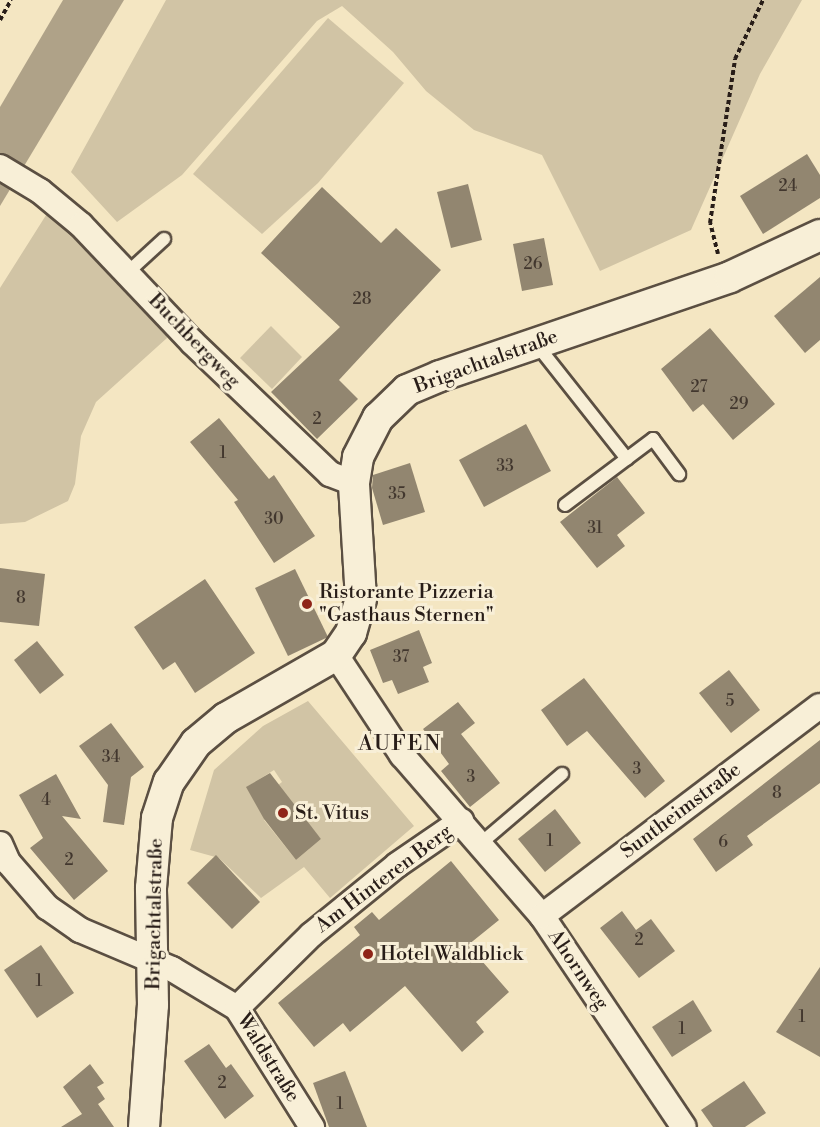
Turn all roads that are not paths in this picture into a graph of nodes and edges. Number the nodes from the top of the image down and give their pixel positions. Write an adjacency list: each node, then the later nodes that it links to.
1 (0, 167): 4 (street, Buchbergweg)
2 (820, 235): 5 (street, Brigachtalstraße)
3 (164, 239): 4 (lane)
4 (128, 272): 8 (street, Buchbergweg)
5 (537, 344): 6 (lane); 8 (street, Brigachtalstraße)
6 (627, 459): 7 (lane); 9 (lane)
7 (680, 474)
8 (354, 483): 10 (street, Brigachtalstraße)
9 (565, 505)
10 (336, 655): 13 (street, Am Hinteren Berg); 17 (street, Brigachtalstraße)
11 (820, 706): 16 (street, Suntheimstraße)
12 (562, 774): 15 (lane)
13 (461, 821): 15 (street, Ahornweg); 18 (street, Am Hinteren Berg)
14 (0, 844): 17 (street, Waldstraße)
15 (480, 844): 16 (street, Ahornweg)
16 (542, 916): 21 (street, Ahornweg)
17 (154, 962): 18 (street, Waldstraße); 19 (street, Brigachtalstraße)
18 (237, 1008): 20 (street, Waldstraße)
19 (144, 1127)
20 (312, 1127)
21 (684, 1127)

